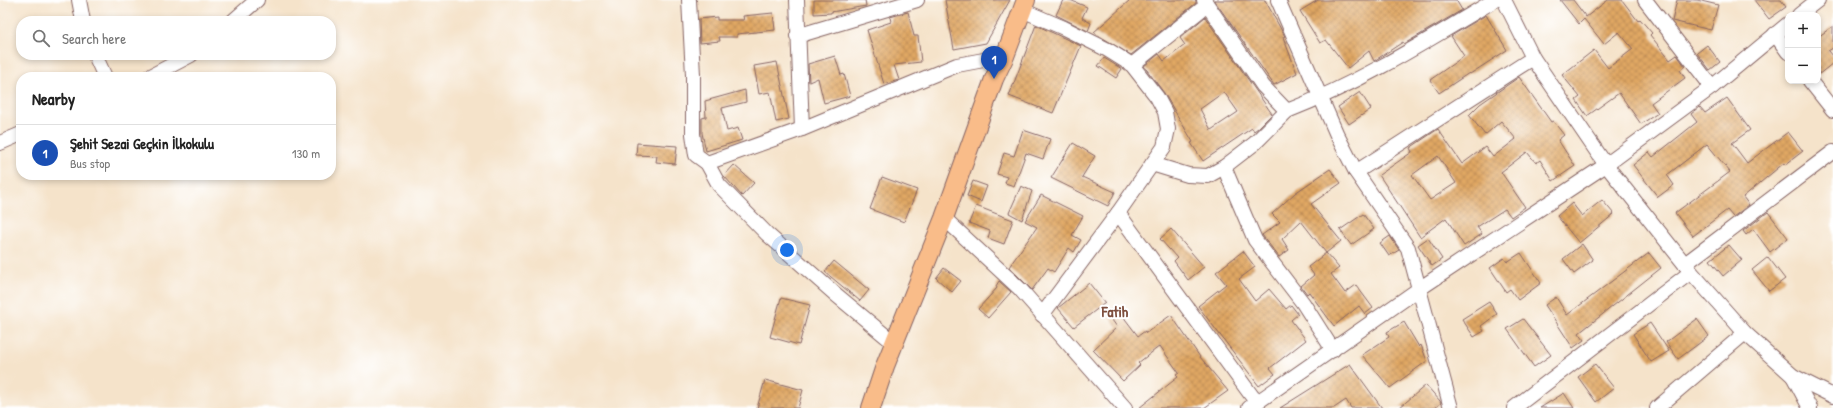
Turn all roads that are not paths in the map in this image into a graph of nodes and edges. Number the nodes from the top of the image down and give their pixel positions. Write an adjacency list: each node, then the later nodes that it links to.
1 (79, 0): 14 (street)
2 (256, 0): 15 (street)
3 (689, 0): 36 (street)
4 (797, 0): 18 (street)
5 (917, 0): 18 (street)
6 (1278, 0): 29 (street)
7 (1495, 0): 29 (street)
8 (1504, 0): 21 (street)
9 (1645, 0): 28 (street)
10 (1818, 0): 13 (street)
11 (1205, 2): 24 (street); 31 (street)
12 (1024, 5): 20 (main road); 24 (street)
13 (1803, 12)
14 (82, 16)
15 (238, 16)
16 (1785, 26): 17 (street)
17 (1775, 34): 19 (street); 28 (street)
18 (797, 36): 32 (street)
19 (1785, 48)
20 (1006, 56): 32 (street); 42 (main road)
21 (1533, 58): 38 (street); 40 (street)
22 (97, 60): 25 (street)
23 (181, 60): 26 (street)
24 (1132, 65): 37 (street)
25 (103, 72)
26 (158, 72)
27 (1812, 84): 30 (street)
28 (1712, 88): 38 (street)
29 (1321, 98): 31 (street); 40 (street)
30 (1833, 110)
31 (1287, 111): 39 (street)
32 (802, 129): 36 (street)
33 (16, 136): 34 (street)
34 (0, 143)
35 (1833, 152): 43 (street)
36 (707, 163): 47 (street)
37 (1152, 164): 39 (street); 41 (street)
38 (1606, 165): 43 (street); 44 (street)
39 (1224, 167): 48 (street)
40 (1356, 172): 44 (street)
41 (1118, 213): 45 (street); 51 (street)
42 (944, 218): 45 (street); 47 (main road)
43 (1688, 268): 46 (street); 55 (street)
44 (1419, 289): 48 (street); 54 (street)
45 (1042, 315): 53 (street)
46 (1745, 333): 49 (street); 56 (street)
47 (894, 342): 52 (main road)
48 (1333, 350): 51 (street)
49 (1793, 376): 50 (street); 57 (street)
50 (1833, 396)
51 (1253, 405)
52 (871, 408)
53 (1125, 408)
54 (1451, 408)
55 (1514, 408)
56 (1657, 408)
57 (1810, 408)

